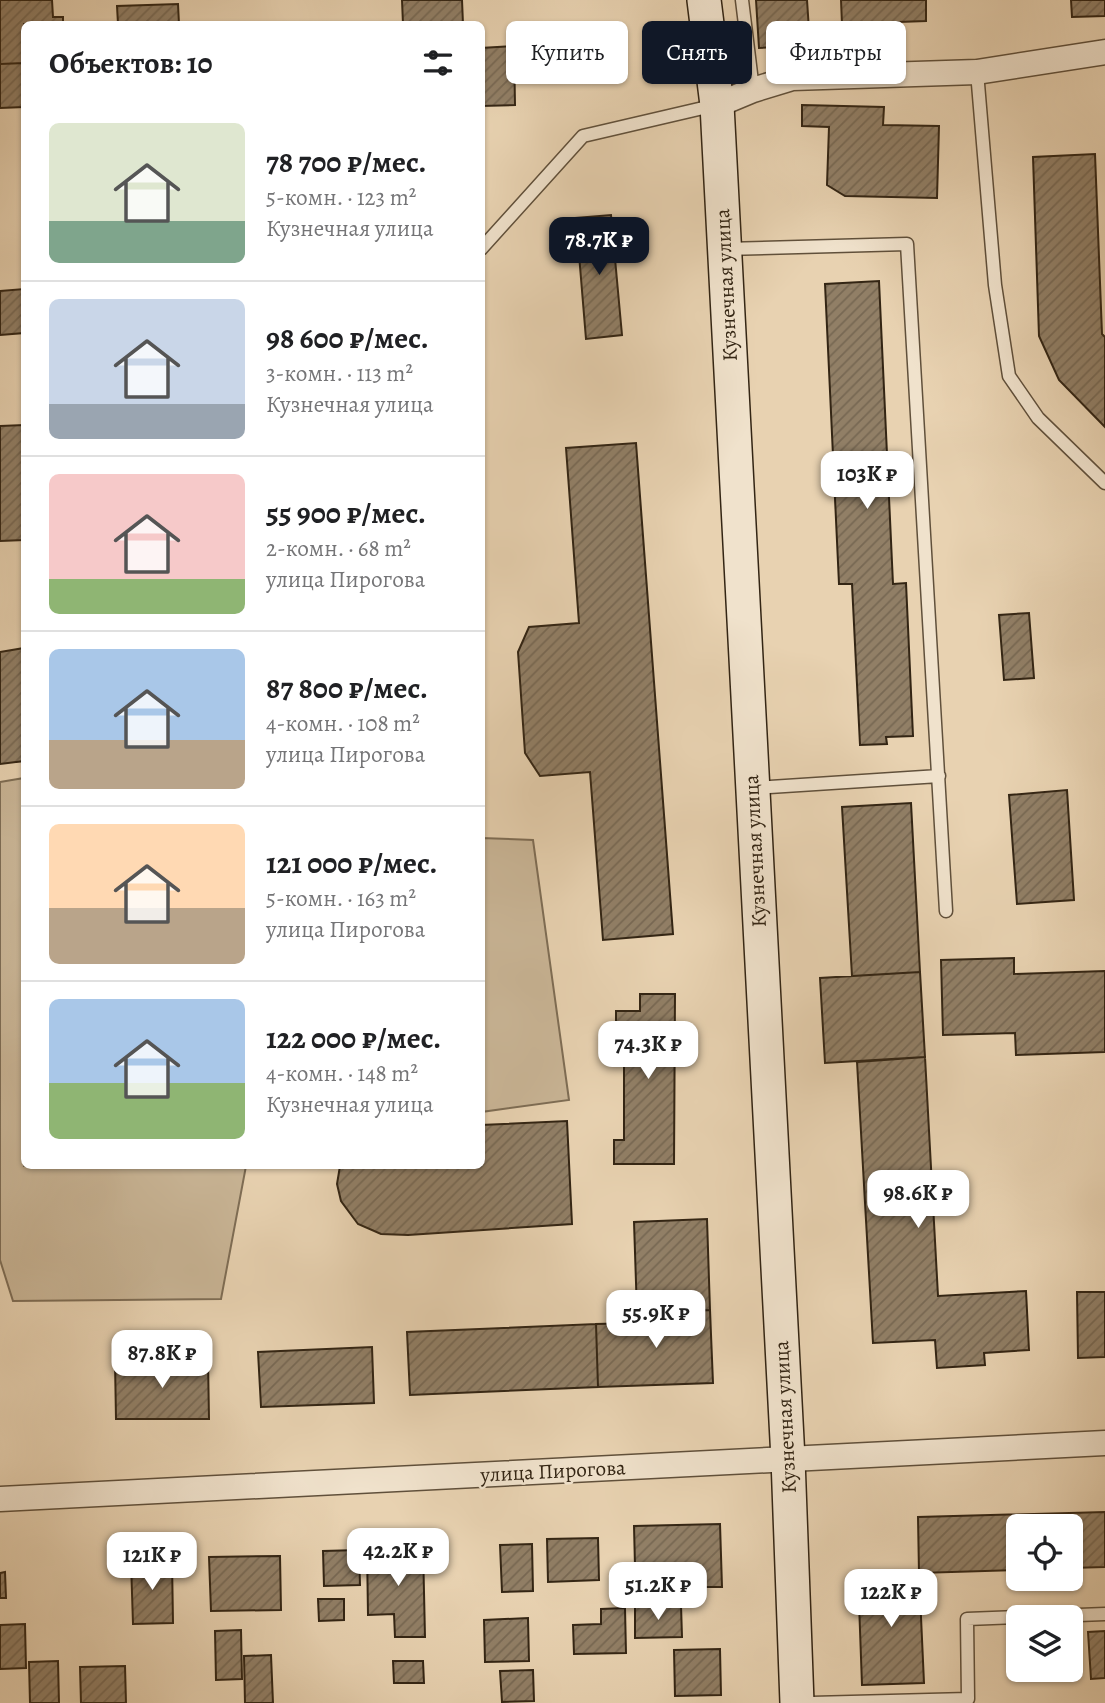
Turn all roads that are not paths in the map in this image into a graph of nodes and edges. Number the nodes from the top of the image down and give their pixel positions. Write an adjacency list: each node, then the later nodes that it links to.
1 (704, 0): 6 (street, Кузнечная улица)
2 (742, 0): 5 (lane)
3 (1105, 52): 4 (street)
4 (977, 72): 5 (street); 9 (lane)
5 (753, 90): 6 (street)
6 (717, 105): 7 (lane); 8 (street, Кузнечная улица)
7 (485, 244)
8 (724, 249): 10 (lane); 11 (street, Кузнечная улица)
9 (1105, 483)
10 (939, 776): 11 (lane); 12 (lane)
11 (752, 788): 14 (street, Кузнечная улица)
12 (946, 911)
13 (1105, 1443): 14 (street, улица Пирогова)
14 (788, 1459): 15 (street, улица Пирогова); 19 (street, Кузнечная улица)
15 (0, 1499)
16 (1105, 1614): 17 (lane)
17 (1083, 1615)
18 (1006, 1617): 20 (lane)
19 (797, 1703)
20 (812, 1703)

